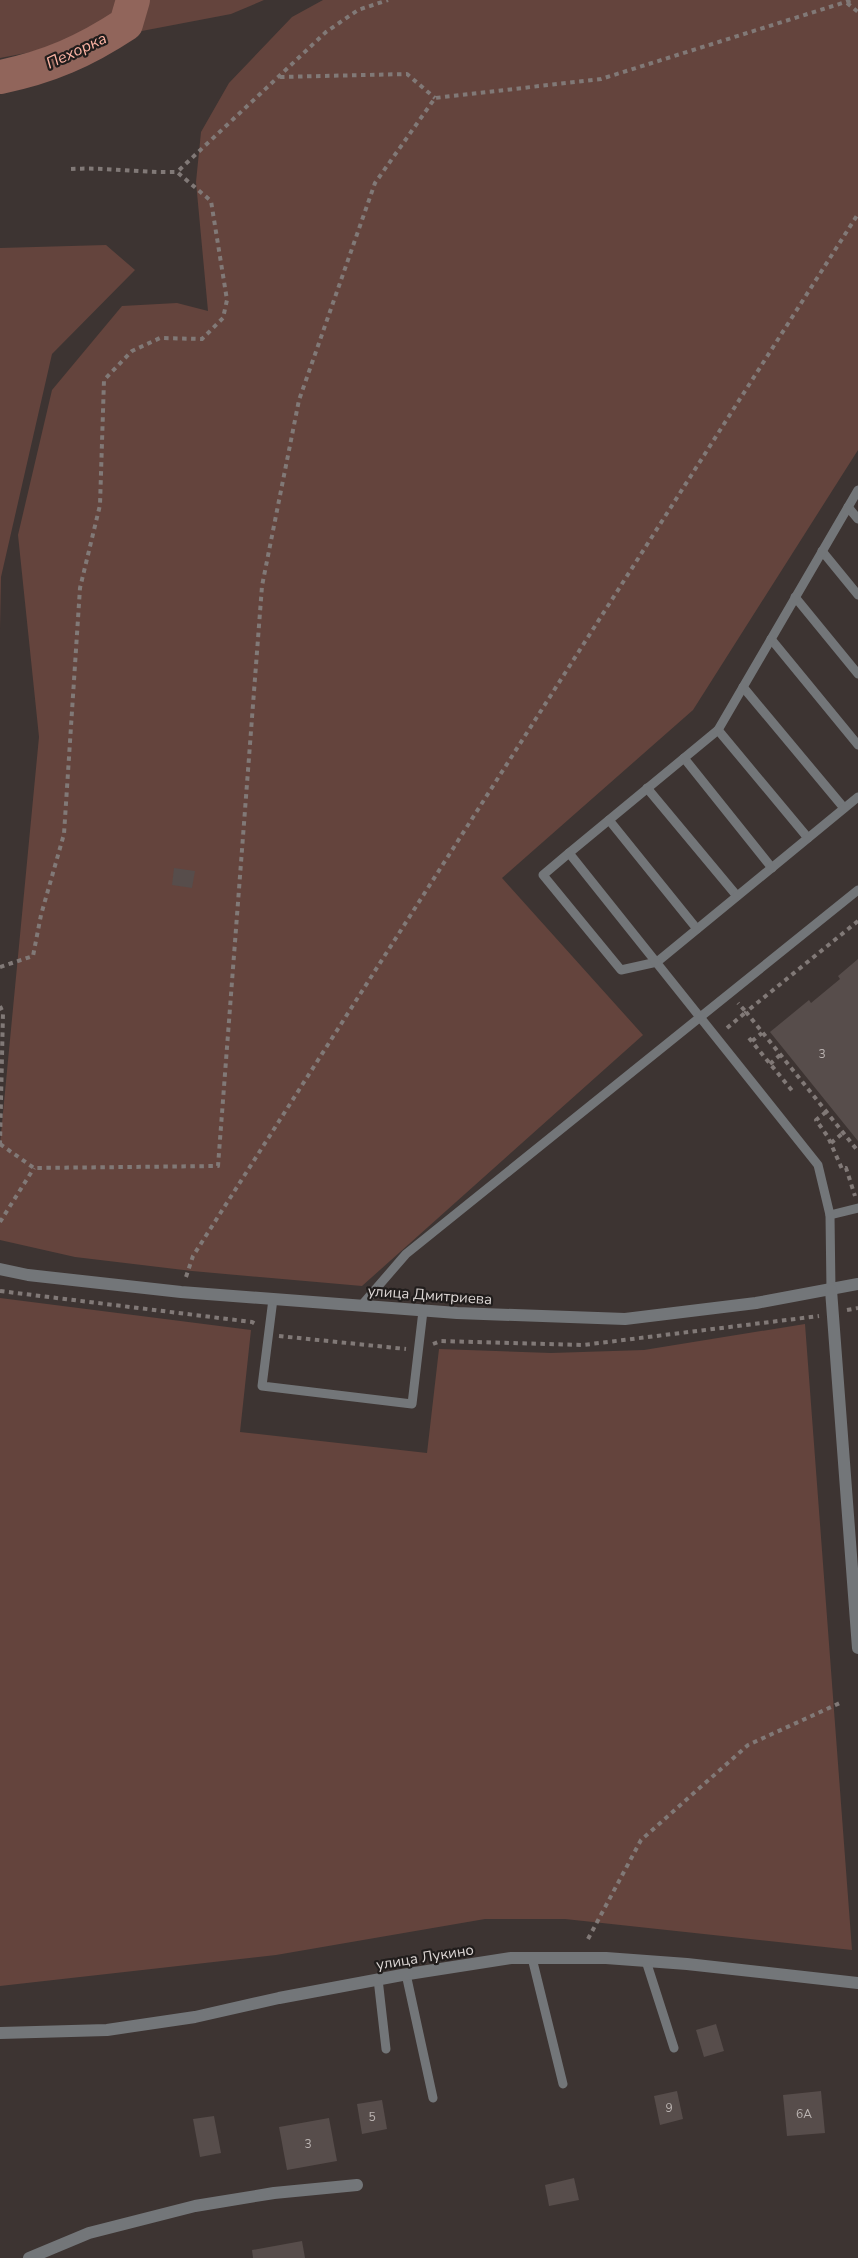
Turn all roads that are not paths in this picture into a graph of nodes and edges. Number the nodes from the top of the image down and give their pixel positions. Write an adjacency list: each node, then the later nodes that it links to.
1 (858, 490): 2 (lane)
2 (848, 507): 3 (lane); 4 (lane)
3 (858, 519)
4 (822, 551): 5 (lane); 6 (lane)
5 (858, 594)
6 (795, 597): 7 (lane); 8 (lane)
7 (771, 639): 9 (lane); 11 (lane)
8 (858, 674)
9 (742, 687): 10 (lane); 15 (lane)
10 (718, 730): 12 (lane); 17 (lane)
11 (858, 745)
12 (684, 758): 13 (lane); 19 (lane)
13 (647, 788): 16 (lane); 21 (lane)
14 (858, 797): 15 (lane)
15 (844, 808): 17 (lane)
16 (609, 820): 18 (lane); 22 (lane)
17 (808, 838): 19 (lane)
18 (569, 854): 23 (lane); 23 (lane)
19 (772, 868): 21 (lane)
20 (858, 890): 24 (lane)
21 (737, 896): 22 (lane)
22 (697, 929): 23 (lane)
23 (657, 962): 24 (lane)
24 (700, 1017): 26 (lane); 31 (lane)
25 (857, 1204): 26 (lane)
26 (830, 1215): 29 (lane)
27 (0, 1269): 30 (street, улица Дмитриева)
28 (858, 1284): 29 (street, улица Дмитриева)
29 (831, 1290): 32 (street, улица Дмитриева); 33 (street)
30 (273, 1299): 31 (street, улица Дмитриева); 32 (lane)
31 (362, 1306): 32 (street, улица Дмитриева)
32 (423, 1311)
33 (858, 1648)
34 (532, 1958): 35 (street, улица Лукино); 36 (street, улица Лукино); 42 (lane)
35 (646, 1961): 38 (street, улица Лукино); 40 (lane)
36 (406, 1974): 37 (street, улица Лукино); 43 (lane)
37 (378, 1979): 39 (street, улица Лукино); 41 (lane)
38 (858, 1983)
39 (0, 2033)
40 (674, 2048)
41 (387, 2049)
42 (563, 2084)
43 (433, 2098)
44 (357, 2186): 45 (street)
45 (28, 2258)

